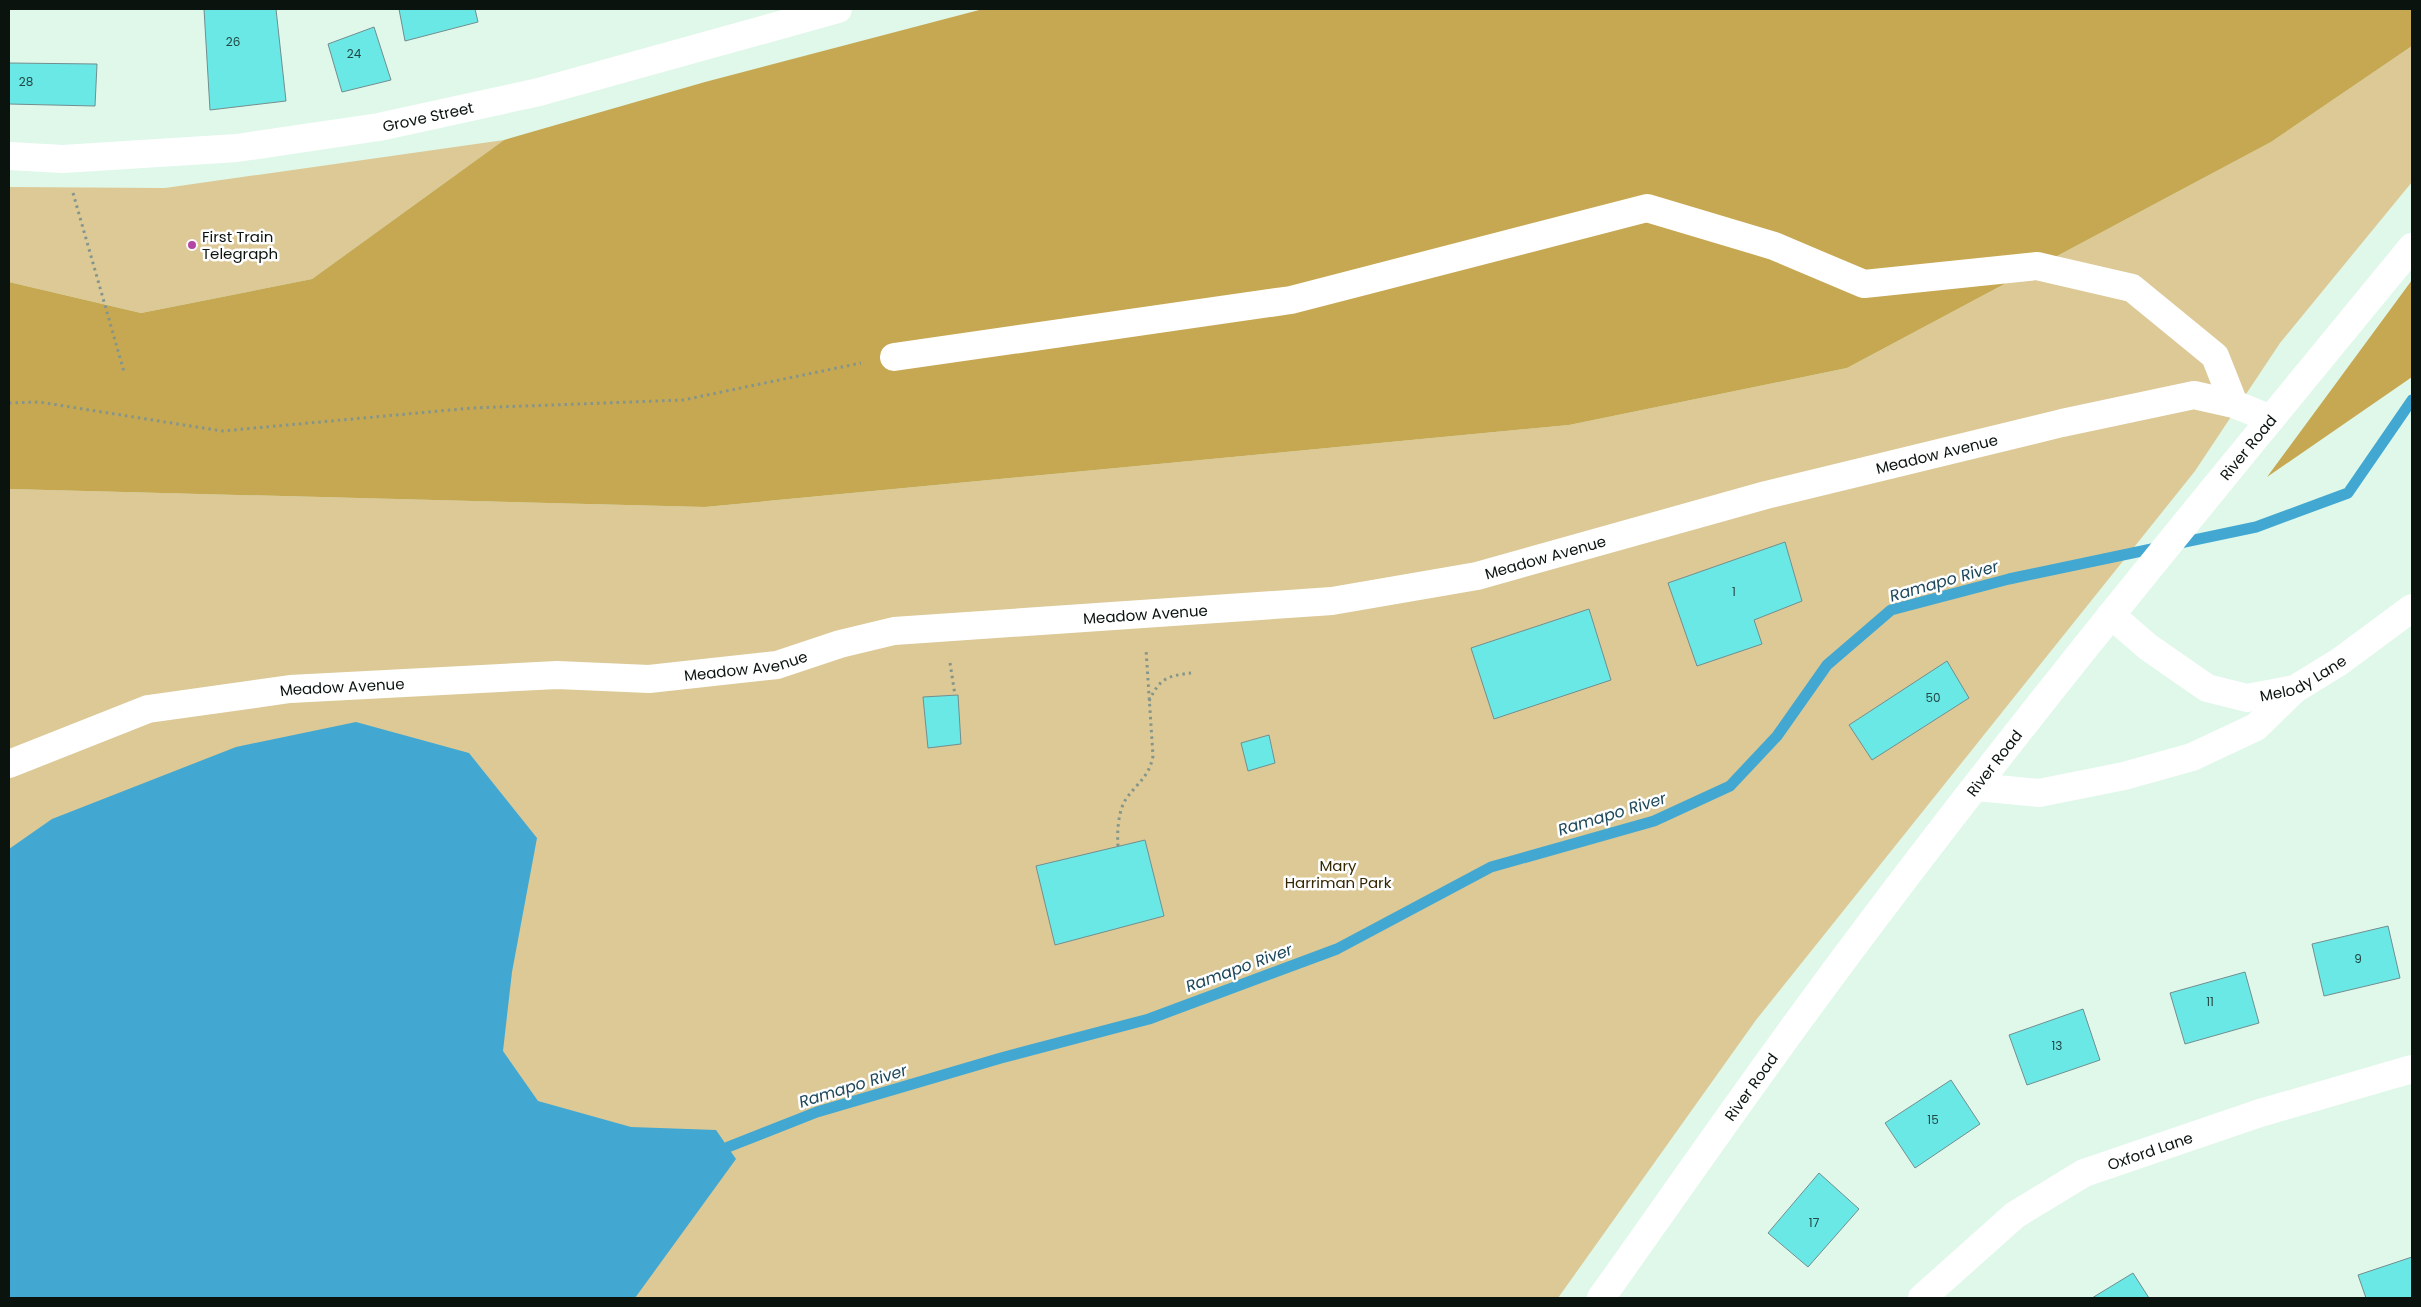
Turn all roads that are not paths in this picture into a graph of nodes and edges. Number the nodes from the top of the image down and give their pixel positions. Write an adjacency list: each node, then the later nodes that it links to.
1 (838, 9): 2 (street, Grove Street)
2 (9, 156)
3 (2412, 247): 6 (street, River Road)
4 (894, 357): 5 (street)
5 (2234, 404): 6 (street, Meadow Avenue); 10 (street, Meadow Avenue)
6 (2271, 419): 8 (street, River Road)
7 (2412, 608): 9 (street, Melody Lane)
8 (2111, 615): 9 (street, Melody Lane); 11 (street, River Road)
9 (2295, 689): 11 (street)
10 (9, 764)
11 (1976, 787): 13 (street, River Road)
12 (2412, 1070): 14 (street, Oxford Lane)
13 (1601, 1298)
14 (1922, 1298)

